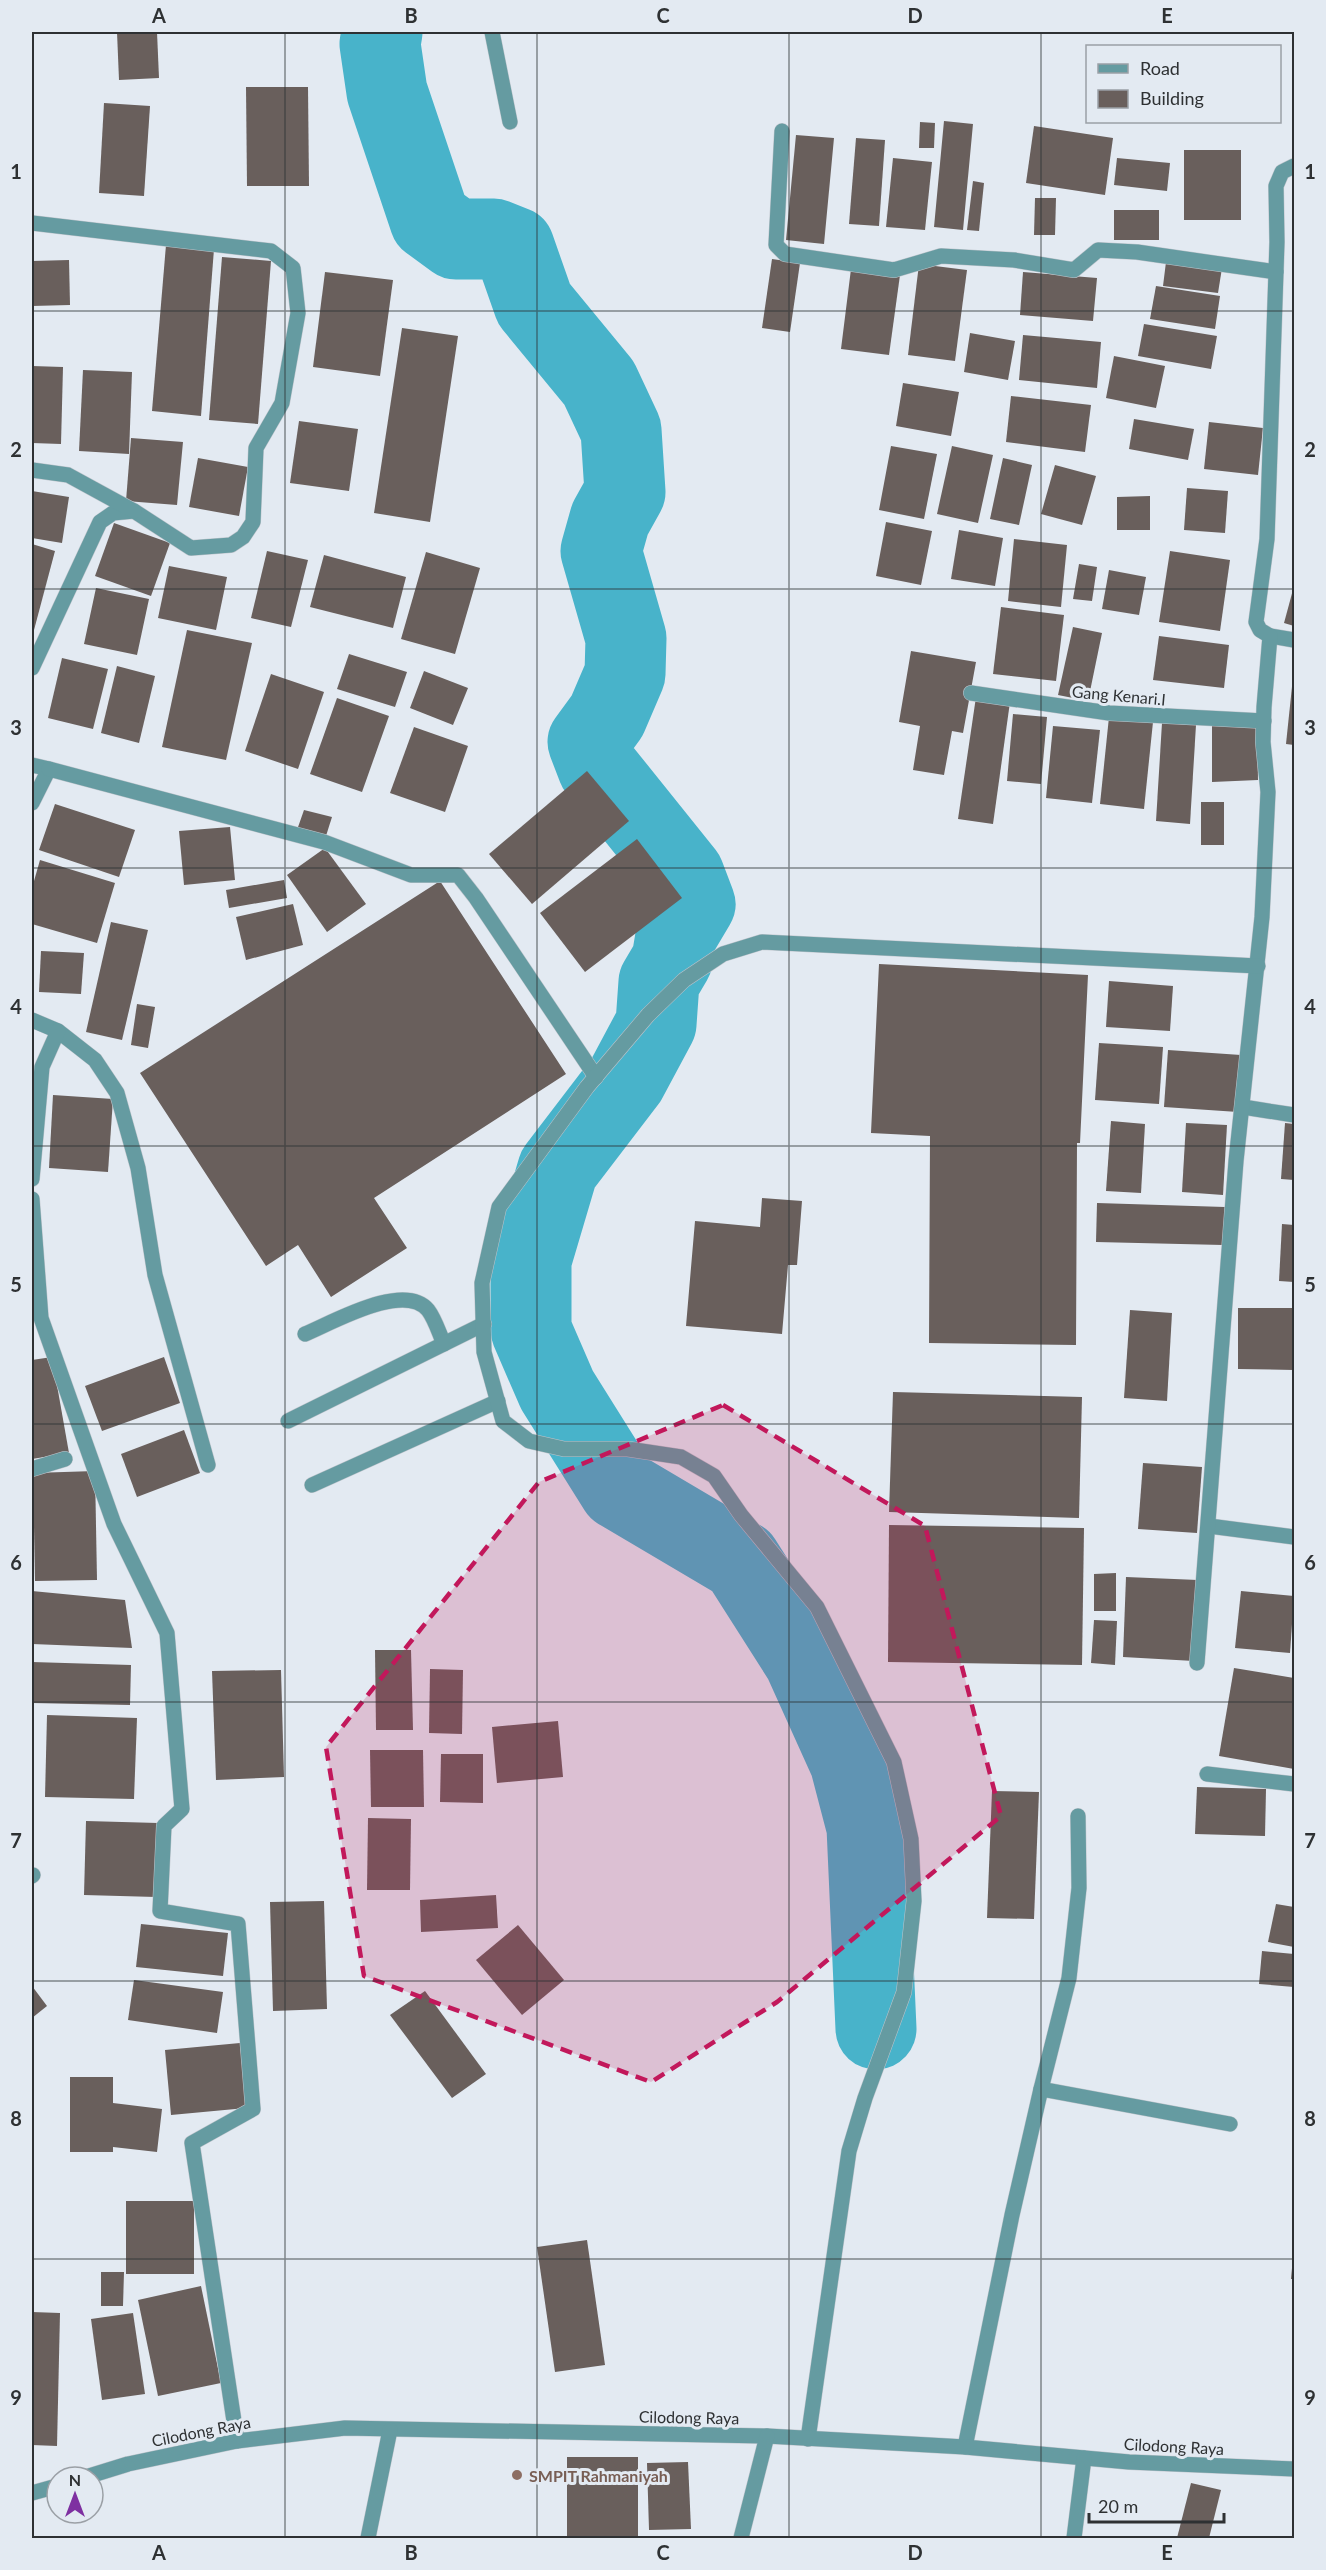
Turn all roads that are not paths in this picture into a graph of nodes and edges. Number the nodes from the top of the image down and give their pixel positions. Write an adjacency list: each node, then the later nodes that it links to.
1 (492, 32): 2 (street)
2 (510, 122)
3 (782, 130): 6 (street)
4 (1294, 166): 6 (street)
5 (32, 223): 8 (street)
6 (1276, 272): 9 (street)
7 (32, 470): 8 (street)
8 (134, 511): 11 (street)
9 (1270, 636): 10 (street); 13 (street)
10 (1294, 640)
11 (32, 668)
12 (971, 693): 13 (street, Gang Kenari.I)
13 (1264, 721): 17 (street)
14 (32, 765): 15 (street)
15 (49, 769): 16 (street); 20 (street)
16 (32, 802)
17 (1258, 966): 20 (street); 21 (street)
18 (32, 1020): 19 (street)
19 (58, 1031): 23 (street); 31 (street)
20 (596, 1077): 25 (street)
21 (1243, 1107): 22 (street); 34 (street)
22 (1294, 1115)
23 (32, 1179)
24 (32, 1199): 45 (street)
25 (484, 1324): 27 (street); 28 (street)
26 (305, 1334): 27 (street)
27 (444, 1344): 29 (street)
28 (498, 1401): 33 (street); 44 (street)
29 (288, 1421)
30 (65, 1459): 32 (street)
31 (208, 1466)
32 (32, 1469)
33 (312, 1485)
34 (1209, 1526): 35 (street); 36 (street)
35 (1294, 1537)
36 (1197, 1663)
37 (1207, 1774): 38 (street)
38 (1294, 1784)
39 (1078, 1816): 40 (street)
40 (1041, 2089): 41 (street); 46 (street)
41 (1230, 2124)
42 (390, 2430): 43 (street, Cilodong Raya); 45 (street, Cilodong Raya); 50 (street)
43 (767, 2436): 44 (street, Cilodong Raya); 51 (street)
44 (808, 2439): 46 (street, Cilodong Raya)
45 (237, 2441): 49 (street, Cilodong Raya)
46 (965, 2447): 47 (street, Cilodong Raya)
47 (1084, 2458): 48 (street, Cilodong Raya); 52 (street)
48 (1294, 2469)
49 (105, 2471)
50 (368, 2538)
51 (741, 2538)
52 (1074, 2538)

